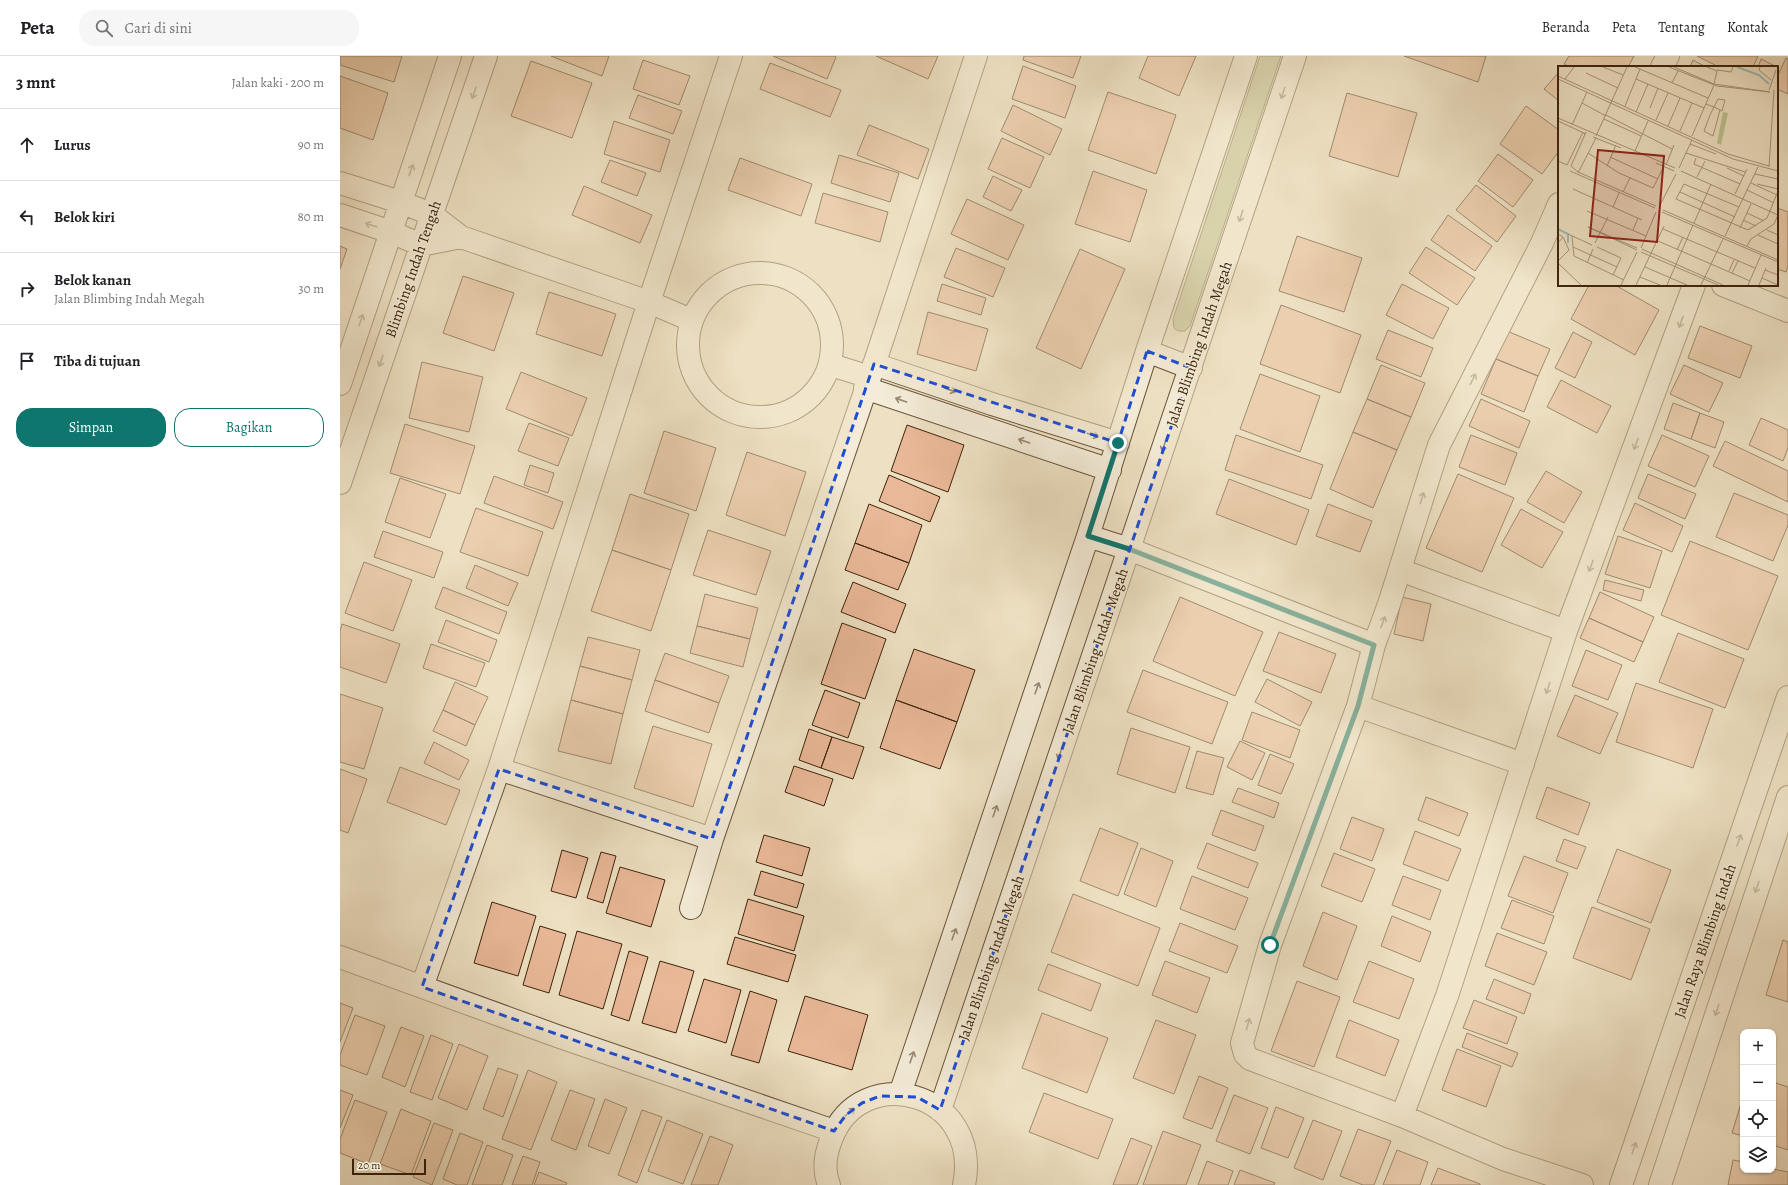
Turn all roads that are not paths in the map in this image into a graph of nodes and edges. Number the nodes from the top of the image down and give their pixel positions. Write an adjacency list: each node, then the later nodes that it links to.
1 (450, 56): 10 (street, one-way to 1)
2 (486, 56): 12 (street, Blimbing Indah Tengah, one-way to 12)
3 (731, 56): 20 (street)
4 (976, 56): 26 (street)
5 (1246, 56): 23 (street)
6 (1295, 56): 25 (street, Jalan Blimbing Indah Megah, one-way to 25)
7 (1668, 56): 8 (street)
8 (1663, 66)
9 (340, 183): 10 (street)
10 (400, 202): 12 (street); 14 (street)
11 (1558, 208): 16 (street)
12 (431, 214): 15 (street); 17 (street, Blimbing Indah Tengah)
13 (340, 215): 14 (street, one-way to 13)
14 (391, 232): 17 (street); 27 (street, one-way to 14)
15 (461, 236): 17 (street); 20 (street)
16 (1550, 240): 33 (street, one-way to 16)
17 (421, 245): 30 (street, Blimbing Indah Tengah, one-way to 30)
18 (1694, 286): 34 (street, one-way to 34)
19 (1726, 286): 21 (street)
20 (649, 302): 22 (street); 39 (street)
21 (1788, 311)
22 (691, 320): 24 (street); 24 (street)
23 (1147, 351): 25 (street); 28 (street)
24 (831, 365): 26 (street)
25 (1191, 368): 32 (street, Jalan Blimbing Indah Megah, one-way to 32)
26 (869, 376): 28 (street, one-way to 28); 29 (street, one-way to 26); 41 (street)
27 (340, 384)
28 (1118, 443): 29 (street)
29 (1110, 470): 31 (street)
30 (340, 483)
31 (1088, 536): 32 (street); 45 (street, one-way to 31)
32 (1129, 549): 35 (street); 46 (street, Jalan Blimbing Indah Megah, one-way to 46)
33 (1400, 570): 34 (street); 35 (street, one-way to 33)
34 (1566, 631): 38 (street, one-way to 38)
35 (1374, 645): 37 (street)
36 (1788, 697): 52 (street, Jalan Raya Blimbing Indah, one-way to 36)
37 (1358, 706): 38 (street); 47 (street, one-way to 37)
38 (1523, 764): 47 (street)
39 (499, 769): 41 (street); 44 (street)
40 (1788, 797): 53 (street, one-way to 53)
41 (712, 839): 42 (street)
42 (691, 908)
43 (340, 957): 44 (street)
44 (422, 987): 48 (street)
45 (900, 1094): 46 (street); 48 (street, one-way to 45)
46 (940, 1110): 50 (street)
47 (1402, 1116): 51 (street)
48 (834, 1131): 49 (street)
49 (828, 1185)
50 (964, 1185)
51 (1582, 1185)
52 (1621, 1185)
53 (1660, 1185)

